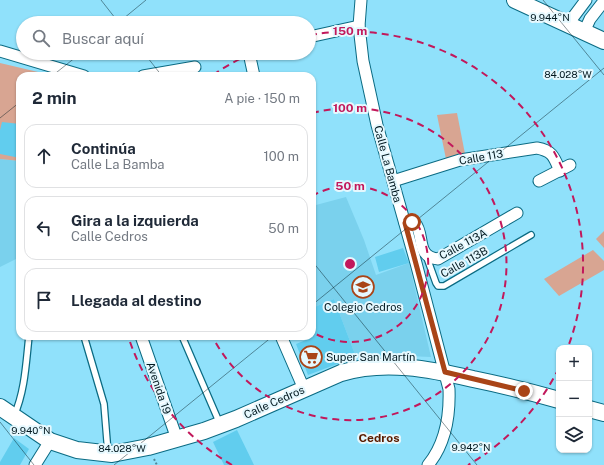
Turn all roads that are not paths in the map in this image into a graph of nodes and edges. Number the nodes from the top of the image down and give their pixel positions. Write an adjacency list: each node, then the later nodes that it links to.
1 (361, 0): 6 (street, Calle La Bamba)
2 (515, 0): 5 (street)
3 (586, 0): 5 (street)
4 (604, 2): 7 (street)
5 (568, 24): 7 (street)
6 (359, 26): 8 (street); 20 (street, Calle La Bamba)
7 (584, 32): 9 (street)
8 (316, 35)
9 (604, 40)
10 (0, 51): 11 (street)
11 (16, 56)
12 (28, 60): 15 (street)
13 (251, 60): 17 (street)
14 (195, 67): 16 (street)
15 (66, 72)
16 (166, 72)
17 (253, 72)
18 (570, 165): 19 (street)
19 (560, 171): 20 (street, Calle 113); 21 (street)
20 (393, 181): 23 (street, Calle La Bamba)
21 (539, 181)
22 (517, 213): 25 (street, Calle 113A)
23 (405, 223): 25 (street, Calle 113A); 31 (street, Calle La Bamba)
24 (531, 235): 25 (lane, Calle 113B)
25 (425, 252)
26 (29, 340): 37 (lane)
27 (85, 340): 41 (lane)
28 (142, 340): 39 (street, Avenida 19)
29 (184, 340): 38 (lane)
30 (283, 340): 32 (street)
31 (445, 372): 32 (street, Calle Cedros); 33 (street, Calle Cedros); 43 (street, Calle La Bamba)
32 (304, 388): 38 (street, Calle Cedros)
33 (556, 399)
34 (0, 407): 37 (street, Calle Cedros)
35 (592, 410): 36 (street)
36 (604, 413)
37 (14, 417): 40 (street, Calle Cedros)
38 (220, 425): 39 (street, Calle Cedros)
39 (177, 439): 41 (street, Calle Cedros)
40 (50, 441): 41 (street, Calle Cedros); 42 (street)
41 (108, 454)
42 (35, 465)
43 (428, 465)

